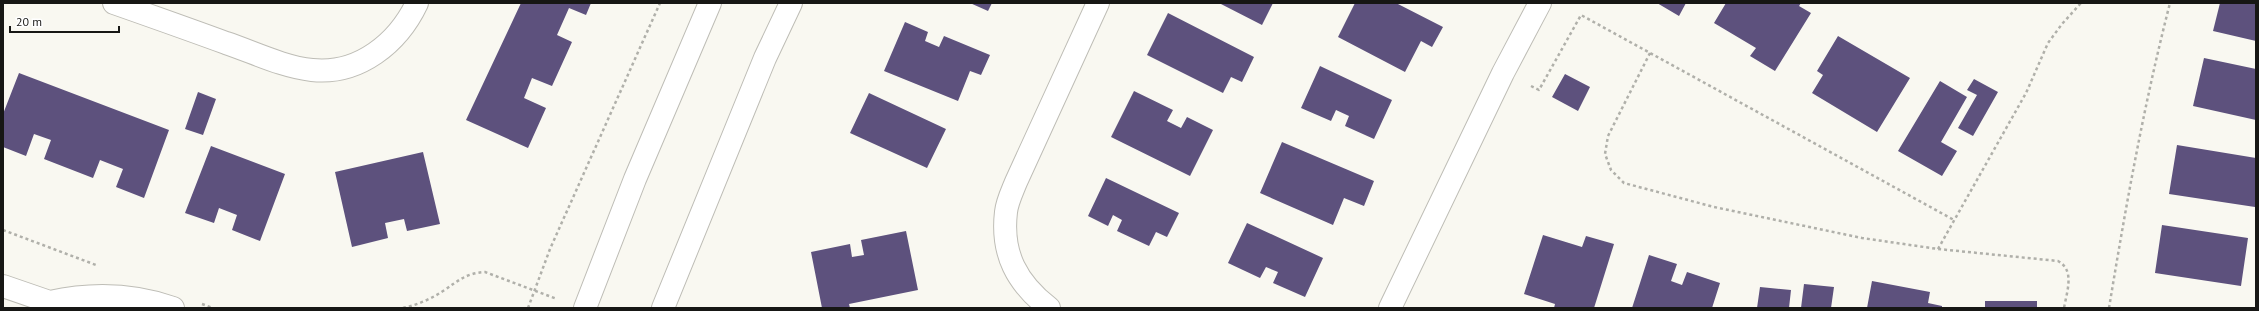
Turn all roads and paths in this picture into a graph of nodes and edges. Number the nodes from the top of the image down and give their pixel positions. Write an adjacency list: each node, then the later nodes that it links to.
1 (114, 3): 2 (street)
2 (417, 3)
3 (660, 3): 15 (path)
4 (710, 3): 21 (street)
5 (790, 3): 22 (street)
6 (1098, 3): 23 (street)
7 (1540, 3): 11 (street)
8 (2081, 3): 12 (path)
9 (2170, 3): 26 (path)
10 (1650, 53): 11 (path); 12 (path); 13 (path)
11 (1503, 73): 24 (street)
12 (1954, 220): 13 (path)
13 (1938, 248): 25 (path)
14 (3, 286): 17 (street)
15 (536, 291): 16 (path); 19 (path); 20 (path)
16 (562, 301)
17 (59, 305): 18 (street)
18 (173, 308)
19 (402, 308)
20 (528, 308)
21 (585, 308)
22 (663, 308)
23 (1050, 308)
24 (1390, 308)
25 (2064, 308)
26 (2109, 308)

